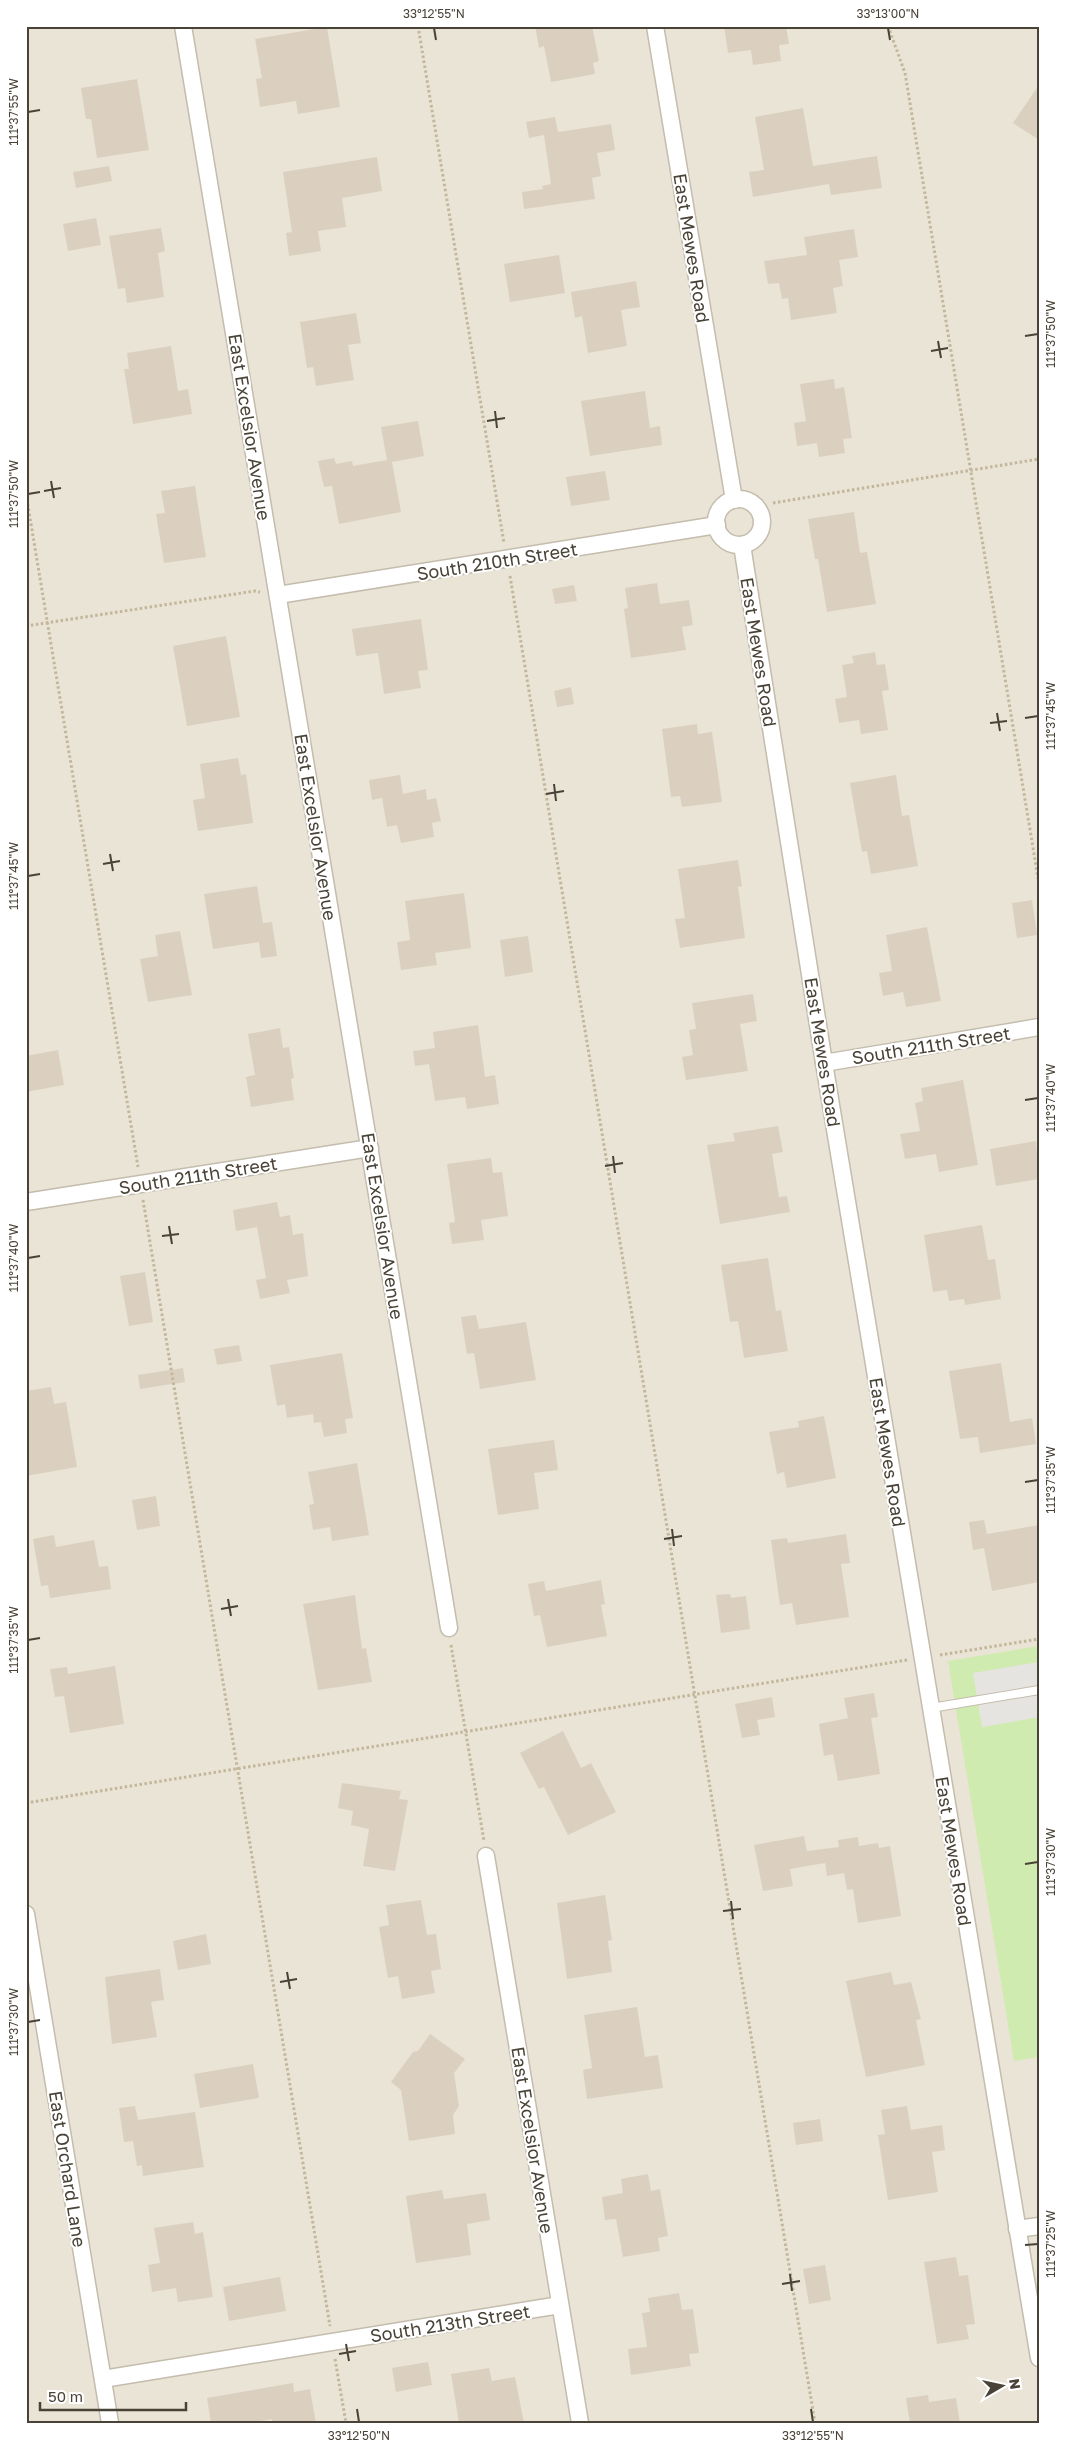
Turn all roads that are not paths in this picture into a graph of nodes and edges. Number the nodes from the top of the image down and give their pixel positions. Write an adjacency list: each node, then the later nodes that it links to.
1 (183, 26): 6 (street, East Excelsior Avenue)
2 (656, 26): 3 (street, East Mewes Road)
3 (734, 500): 4 (street); 5 (street)
4 (717, 525): 5 (street); 6 (street, South 210th Street)
5 (742, 545): 8 (street, East Mewes Road)
6 (278, 595): 9 (street, East Excelsior Avenue)
7 (1039, 1027): 8 (street, South 211th Street)
8 (824, 1063): 13 (street, East Mewes Road)
9 (370, 1148): 10 (street, South 211th Street); 11 (street, East Excelsior Avenue)
10 (26, 1202)
11 (449, 1628)
12 (1039, 1690): 13 (lane)
13 (931, 1708): 17 (street, East Mewes Road)
14 (486, 1856): 18 (street, East Excelsior Avenue)
15 (26, 1914): 20 (street, East Orchard Lane)
16 (1039, 2226): 17 (street)
17 (1017, 2229): 19 (street, East Mewes Road)
18 (560, 2305): 20 (street, South 213th Street); 22 (street, East Excelsior Avenue)
19 (1039, 2358)
20 (103, 2379): 21 (street, East Orchard Lane)
21 (110, 2423)
22 (580, 2423)

